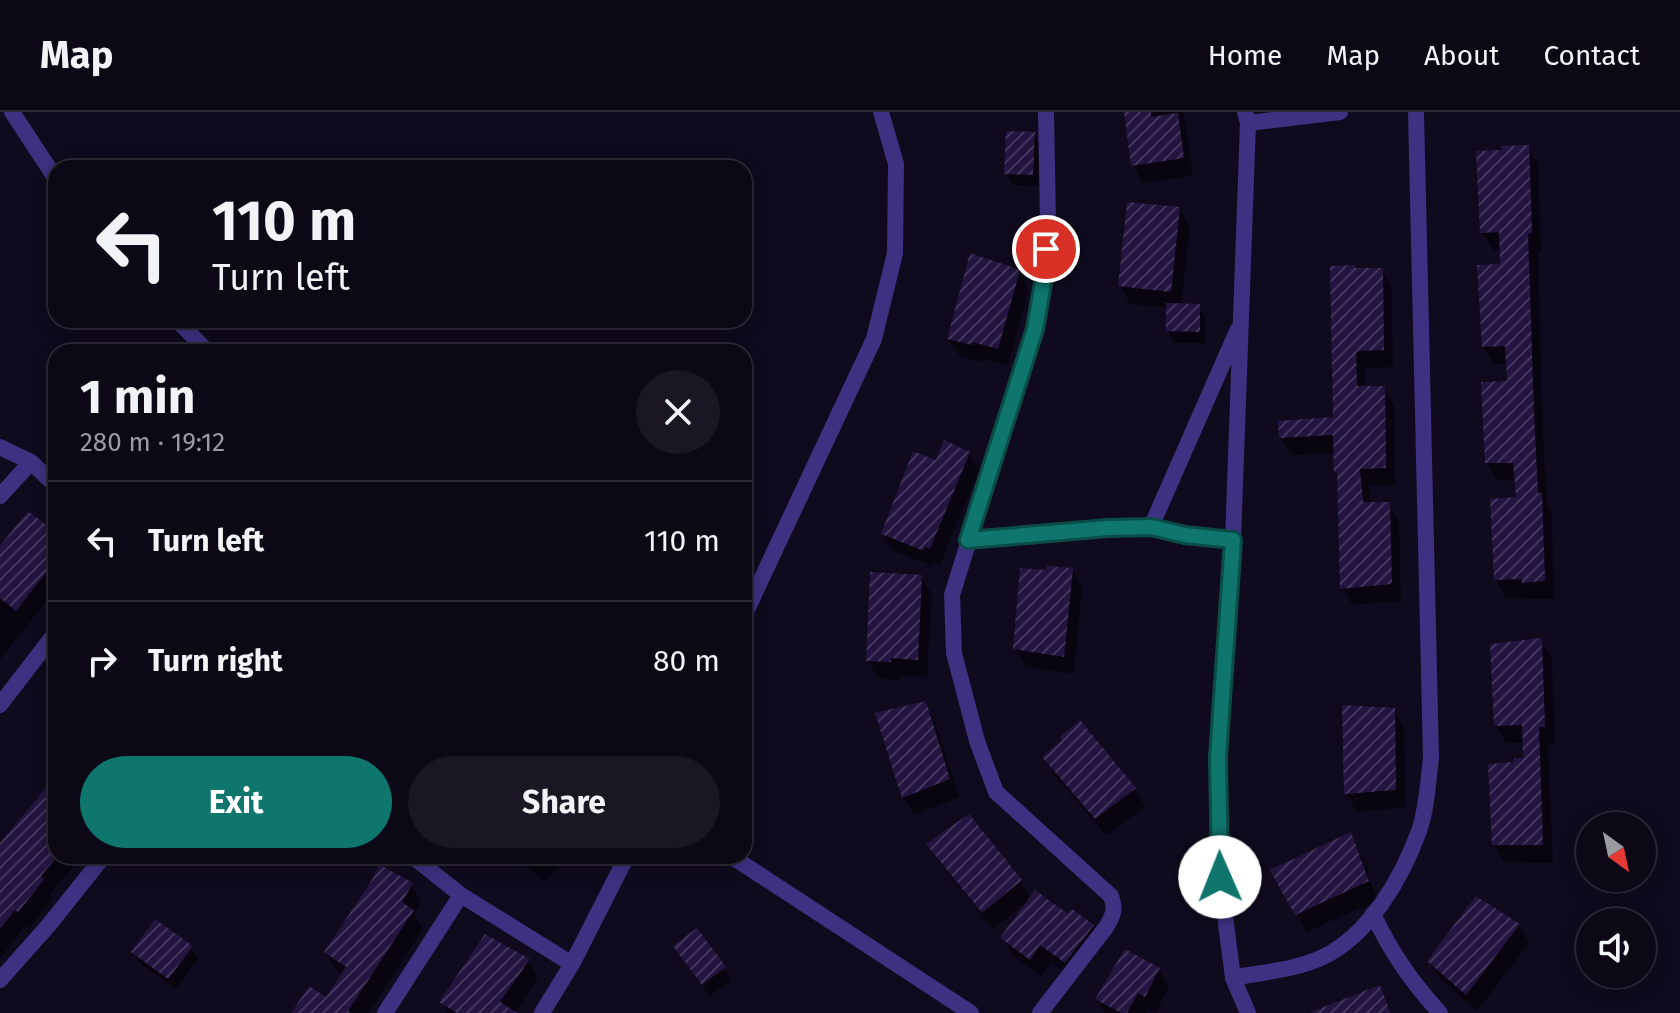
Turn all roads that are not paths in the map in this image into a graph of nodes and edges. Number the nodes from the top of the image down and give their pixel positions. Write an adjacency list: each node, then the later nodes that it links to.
1 (12, 112): 7 (street)
2 (881, 112): 18 (street)
3 (1046, 112): 16 (street)
4 (1340, 112): 6 (street)
5 (1416, 112): 26 (street)
6 (1246, 117): 8 (street)
7 (48, 167)
8 (1242, 320): 15 (street); 17 (street)
9 (185, 328): 10 (street)
10 (200, 344)
11 (0, 447): 12 (street)
12 (31, 462): 13 (street); 14 (street)
13 (48, 478)
14 (0, 496)
15 (1151, 527): 16 (street); 17 (street)
16 (968, 540): 33 (street)
17 (1233, 540): 28 (street)
18 (752, 599)
19 (48, 642): 20 (street)
20 (0, 705)
21 (98, 864): 29 (street)
22 (422, 864): 25 (street)
23 (623, 864): 27 (street)
24 (743, 864): 32 (street)
25 (461, 895): 27 (street); 30 (street)
26 (1373, 914): 28 (street); 35 (street)
27 (572, 964): 31 (street)
28 (1233, 978): 34 (street)
29 (0, 980)
30 (385, 1013)
31 (542, 1013)
32 (971, 1013)
33 (1040, 1013)
34 (1248, 1013)
35 (1440, 1013)

